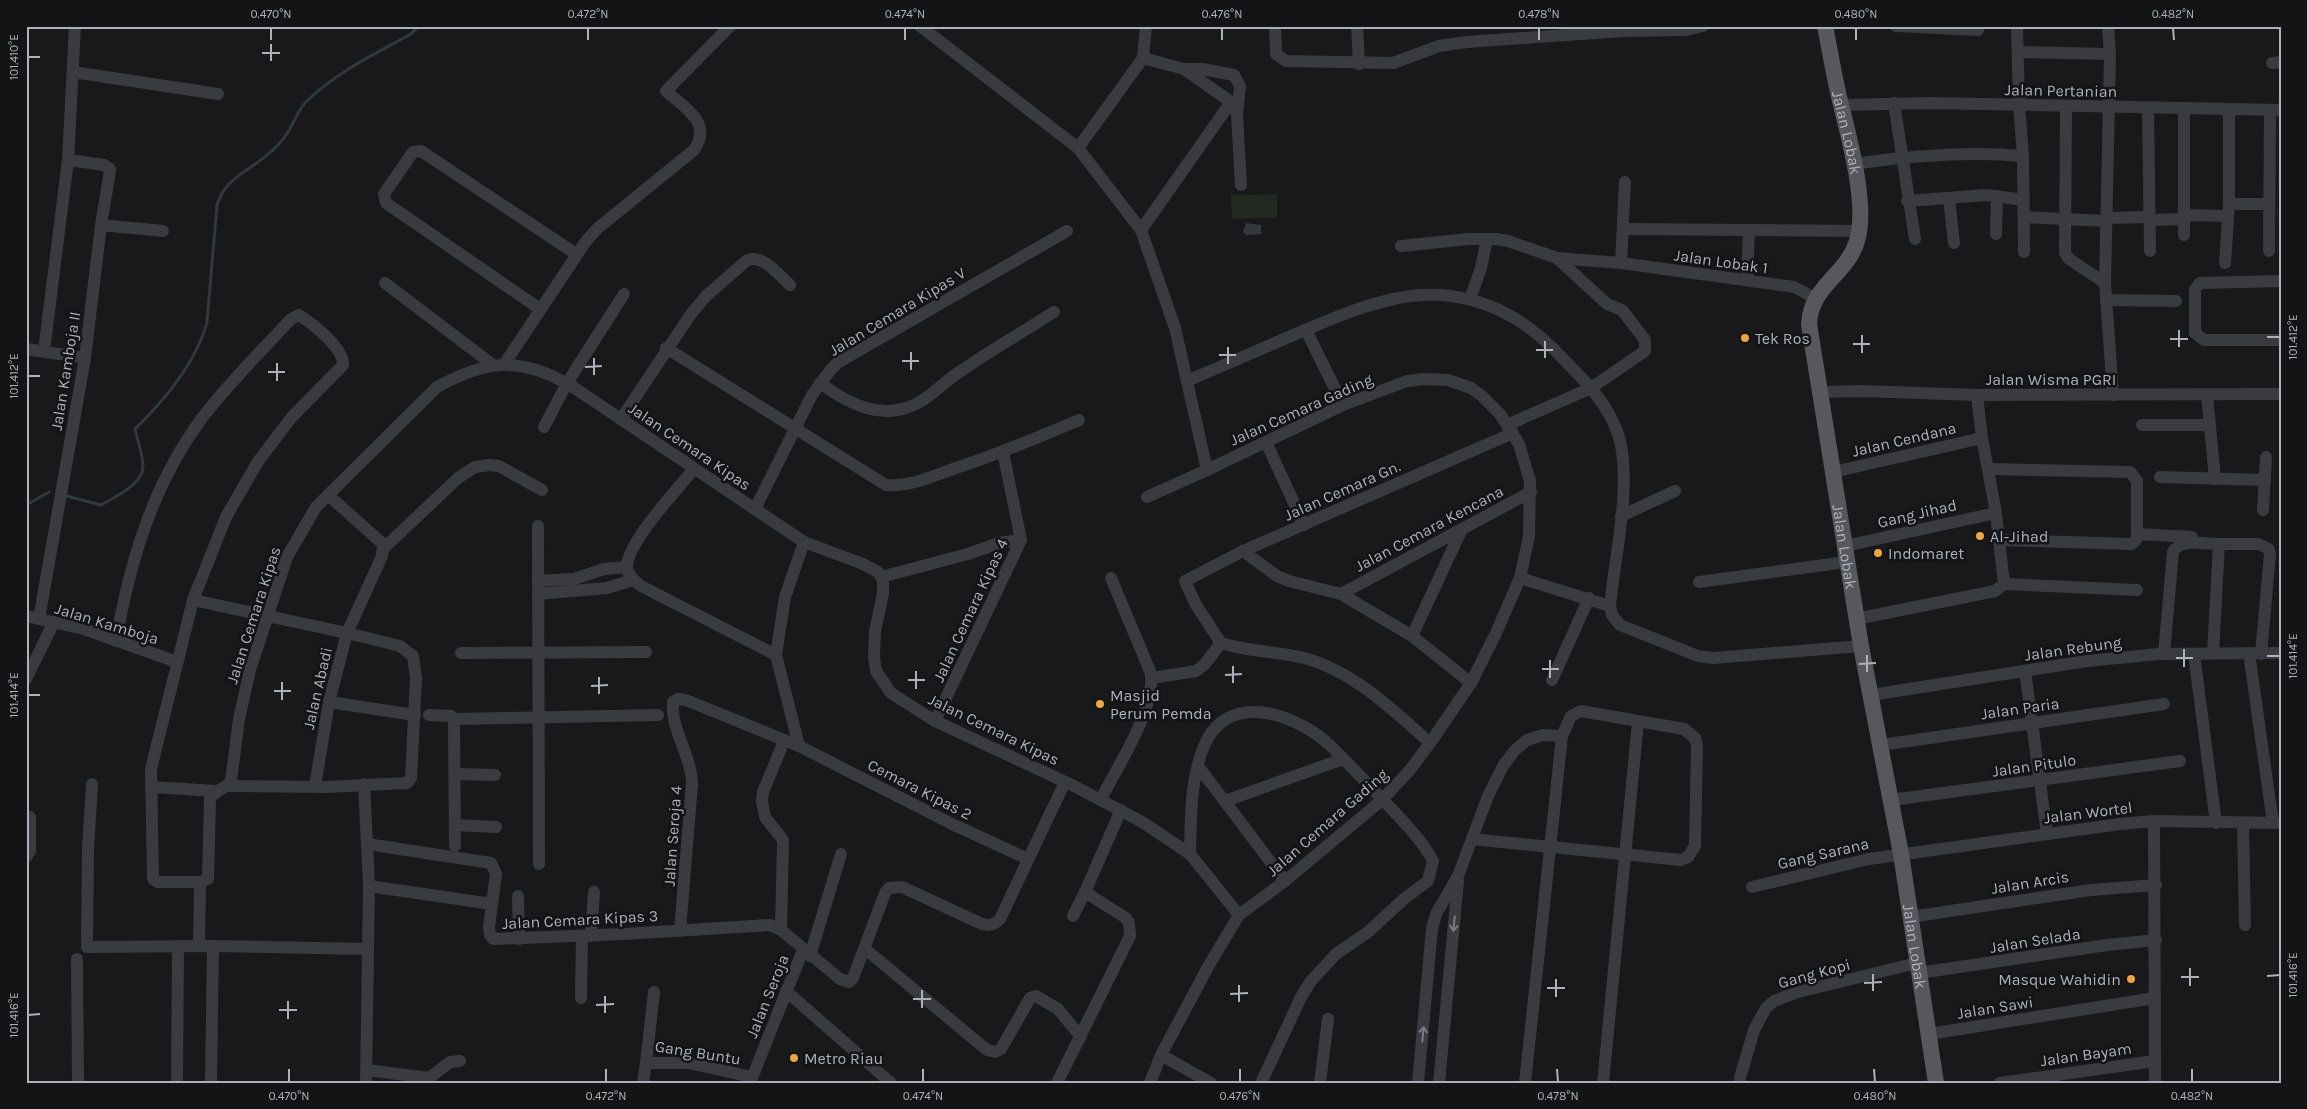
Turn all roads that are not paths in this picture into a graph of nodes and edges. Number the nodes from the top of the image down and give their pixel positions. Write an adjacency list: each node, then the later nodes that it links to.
1 (75, 26): 19 (street, Jalan Kamboja II)
2 (730, 26): 66 (street)
3 (1146, 26): 16 (street)
4 (1275, 26): 17 (street)
5 (1357, 26): 17 (street)
6 (1703, 26): 13 (street)
7 (1825, 26): 23 (main road, Jalan Lobak)
8 (1896, 26): 12 (street)
9 (2017, 26): 14 (street)
10 (2108, 26): 15 (street)
11 (925, 28): 32 (street)
12 (1978, 30)
13 (1553, 31): 17 (street)
14 (2018, 52): 15 (street); 24 (street)
15 (2110, 54): 26 (street)
16 (1143, 58): 18 (street); 32 (street)
17 (1359, 64)
18 (1184, 69): 21 (street); 31 (street)
19 (73, 72): 20 (street); 35 (street, Jalan Kamboja II)
20 (218, 94)
21 (1231, 102): 31 (street); 52 (street)
22 (1894, 103): 23 (street, Jalan Pertanian); 24 (street, Jalan Pertanian); 34 (street)
23 (1841, 105): 36 (main road, Jalan Lobak)
24 (2019, 105): 25 (street, Jalan Pertanian); 33 (street)
25 (2066, 106): 26 (street, Jalan Pertanian); 49 (street)
26 (2108, 107): 27 (street, Jalan Pertanian); 48 (street)
27 (2148, 108): 28 (street, Jalan Pertanian); 47 (street)
28 (2184, 108): 29 (street, Jalan Pertanian); 46 (street)
29 (2229, 109): 30 (street, Jalan Pertanian); 44 (street)
30 (2275, 110): 43 (street)
31 (1238, 115): 38 (street)
32 (1078, 148): 52 (street)
33 (2023, 156): 34 (street); 41 (street)
34 (1901, 158): 36 (street); 42 (street)
35 (68, 160): 50 (street, Jalan Kamboja II); 86 (street, Jalan Kamboja II)
36 (1854, 164): 56 (main road, Jalan Lobak)
37 (1625, 182): 51 (street)
38 (1241, 185)
39 (1997, 196): 40 (street); 41 (street); 57 (street)
40 (1949, 198): 42 (street); 61 (street)
41 (2024, 200): 45 (street)
42 (1908, 201): 60 (street)
43 (2273, 202): 44 (street); 64 (street)
44 (2228, 210): 46 (street); 69 (street)
45 (2024, 217): 49 (street); 65 (street)
46 (2185, 217): 47 (street); 58 (street)
47 (2150, 218): 48 (street); 63 (street)
48 (2106, 219): 49 (street); 72 (street)
49 (2065, 220): 72 (street)
50 (101, 225): 54 (street); 87 (street, Jalan Kamboja II)
51 (1624, 229): 53 (street); 68 (street)
52 (1141, 230): 89 (street)
53 (1749, 230): 56 (street); 70 (street)
54 (163, 231)
55 (1067, 231): 91 (street, Jalan Cemara Kipas V)
56 (1860, 231): 76 (main road, Jalan Lobak)
57 (1996, 234)
58 (2184, 235)
59 (1487, 239): 62 (street); 67 (street); 77 (street)
60 (1915, 239)
61 (1954, 243)
62 (1400, 246)
63 (2150, 251)
64 (2269, 251)
65 (2024, 252)
66 (576, 254): 80 (street); 80 (street)
67 (1557, 258): 68 (street, Jalan Lobak 1); 92 (street, Jalan Cemara Gn.)
68 (1621, 263): 70 (street, Jalan Lobak 1)
69 (2225, 263)
70 (1747, 280): 76 (street, Jalan Lobak 1)
71 (2281, 281): 83 (street)
72 (2105, 282): 78 (street)
73 (385, 283): 88 (street)
74 (790, 284): 84 (street)
75 (624, 294): 90 (street)
76 (1815, 298): 93 (main road, Jalan Lobak)
77 (1470, 299): 82 (street); 92 (street)
78 (2106, 300): 79 (street); 96 (street)
79 (2176, 301)
80 (540, 309): 88 (street)
81 (1054, 312): 91 (street)
82 (1306, 330): 89 (street); 98 (street)
83 (2281, 340)
84 (666, 348): 99 (street); 104 (street)
85 (26, 349): 86 (street)
86 (44, 351): 87 (street)
87 (85, 358): 156 (street, Jalan Kamboja II)
88 (499, 364): 90 (street, Jalan Cemara Kipas); 120 (street, Jalan Cemara Kipas)
89 (1187, 381): 112 (street)
90 (567, 383): 99 (street, Jalan Cemara Kipas); 103 (street)
91 (820, 383): 104 (street, Jalan Cemara Kipas V)
92 (1591, 388): 105 (street, Jalan Cemara Gn.); 125 (street)
93 (1821, 392): 95 (street, Jalan Wisma PGRI); 113 (main road, Jalan Lobak)
94 (2281, 394): 97 (street, Jalan Wisma PGRI)
95 (1977, 395): 96 (street, Jalan Wisma PGRI); 106 (street)
96 (2114, 395): 97 (street, Jalan Wisma PGRI)
97 (2207, 395): 102 (street)
98 (1343, 405): 105 (street, Jalan Cemara Gading); 107 (street, Jalan Cemara Gading)
99 (621, 419): 110 (street, Jalan Cemara Kipas)
100 (1079, 420): 108 (street)
101 (2142, 425): 102 (street)
102 (2210, 425): 115 (street)
103 (544, 427)
104 (796, 428): 108 (street); 122 (street, Jalan Cemara Kipas V)
105 (1510, 429): 118 (street, Jalan Cemara Gading); 126 (street, Jalan Cemara Gn.)
106 (1982, 438): 111 (street); 113 (street, Jalan Cendana)
107 (1266, 442): 112 (street, Jalan Cemara Gading); 126 (street)
108 (1004, 452): 130 (street, Jalan Cemara Kipas 4)
109 (2266, 457): 116 (street)
110 (694, 469): 122 (street, Jalan Cemara Kipas); 138 (street)
111 (1989, 469): 124 (street); 129 (street)
112 (1207, 470): 121 (street, Jalan Cemara Gading)
113 (1833, 472): 137 (main road, Jalan Lobak)
114 (2160, 477): 115 (street)
115 (2215, 479): 116 (street)
116 (2265, 480): 123 (street)
117 (542, 490): 135 (street)
118 (1531, 492): 128 (street, Jalan Cemara Kencana); 142 (street, Jalan Cemara Gading)
119 (1674, 492): 125 (street)
120 (328, 495): 135 (street); 155 (street, Jalan Cemara Kipas)
121 (1147, 497)
122 (755, 509): 133 (street, Jalan Cemara Kipas)
123 (2263, 510)
124 (1996, 512): 131 (street); 137 (street, Gang Jihad)
125 (1621, 516): 154 (street)
126 (1304, 525): 136 (street, Jalan Cemara Gn.)
127 (538, 526): 144 (street)
128 (1462, 529): 151 (street, Jalan Cemara Kencana); 160 (street)
129 (2137, 534): 131 (street); 132 (street)
130 (1022, 540): 140 (street); 187 (street, Jalan Cemara Kipas 4)
131 (1999, 540): 147 (street)
132 (2258, 541)
133 (804, 542): 140 (street, Jalan Cemara Kipas); 172 (street)
134 (2220, 544): 167 (street); 169 (street); 171 (street)
135 (384, 548): 159 (street)
136 (1243, 551): 151 (street); 162 (street, Jalan Cemara Gn.)
137 (1846, 554): 145 (street, Gang Jihad); 157 (main road, Jalan Lobak)
138 (627, 567): 139 (street); 143 (street)
139 (589, 575): 146 (street); 148 (street)
140 (881, 577): 187 (street, Jalan Cemara Kipas)
141 (1111, 578): 175 (street)
142 (1520, 578): 152 (street); 178 (street, Jalan Cemara Gading)
143 (633, 580): 148 (street); 172 (street)
144 (538, 581): 146 (street); 150 (street)
145 (1699, 582)
146 (561, 586): 148 (street); 150 (street)
147 (1999, 587): 149 (street); 157 (street)
148 (592, 590)
149 (2138, 590)
150 (538, 594): 164 (street)
151 (1342, 594): 160 (street)
152 (1589, 598): 154 (street); 177 (street)
153 (193, 600): 155 (street, Jalan Abadi); 161 (street); 173 (street)
154 (1610, 606): 163 (street)
155 (267, 615): 159 (street, Jalan Abadi); 206 (street, Jalan Cemara Kipas)
156 (32, 618): 158 (street, Jalan Kamboja)
157 (1856, 619): 163 (main road, Jalan Lobak)
158 (54, 622): 161 (street, Jalan Kamboja); 176 (street)
159 (347, 633): 180 (street, Jalan Abadi); 182 (street)
160 (1412, 636): 178 (street)
161 (116, 641): 173 (street, Jalan Kamboja)
162 (1221, 643): 175 (street); 192 (street)
163 (1860, 646): 179 (main road, Jalan Lobak)
164 (538, 652): 165 (street); 166 (street); 185 (street)
165 (646, 652)
166 (461, 653)
167 (2255, 653): 168 (street, Jalan Rebung); 171 (street, Jalan Rebung); 215 (street)
168 (2281, 653)
169 (2164, 654): 170 (street, Jalan Rebung); 174 (street, Jalan Rebung)
170 (2194, 654): 171 (street, Jalan Rebung); 214 (street)
171 (2213, 654)
172 (776, 655): 194 (street)
173 (177, 662): 205 (street)
174 (2025, 671): 179 (street, Jalan Rebung); 189 (street)
175 (1152, 678): 207 (street)
176 (26, 679)
177 (1552, 680)
178 (1471, 683): 192 (street, Jalan Cemara Gading)
179 (1871, 695): 193 (main road, Jalan Lobak)
180 (329, 702): 182 (street); 204 (street, Jalan Abadi)
181 (2164, 704): 189 (street, Jalan Paria)
182 (415, 715): 203 (street)
183 (428, 715): 186 (street)
184 (658, 715): 185 (street)
185 (538, 717): 186 (street); 230 (street)
186 (454, 719): 198 (street)
187 (935, 721): 201 (street, Jalan Cemara Kipas)
188 (1638, 722): 190 (street); 226 (street); 226 (street)
189 (2033, 723): 193 (street, Jalan Paria); 200 (street)
190 (1562, 736): 220 (street); 223 (street)
191 (784, 741): 194 (street, Jalan Seroja 4); 245 (street); 246 (street, Jalan Seroja 4)
192 (1430, 743): 208 (street, Jalan Cemara Gading)
193 (1881, 745): 209 (main road, Jalan Lobak)
194 (799, 746): 229 (street, Cemara Kipas 2)
195 (1343, 759): 197 (street); 208 (street); 210 (street)
196 (2180, 761): 200 (street, Jalan Pitulo)
197 (1198, 766): 210 (street); 225 (street)
198 (455, 774): 199 (street); 217 (street)
199 (495, 775)
200 (2039, 781): 209 (street, Jalan Pitulo); 219 (street)
201 (1065, 782): 207 (street, Jalan Cemara Kipas); 229 (street)
202 (92, 784): 250 (street)
203 (364, 784): 204 (street); 221 (street)
204 (315, 786): 206 (street)
205 (151, 788): 206 (street); 233 (street)
206 (222, 788): 233 (street, Jalan Cemara Kipas)
207 (1100, 800): 211 (street, Jalan Cemara Kipas)
208 (1382, 800): 232 (street, Jalan Cemara Gading); 281 (street)
209 (1891, 800): 227 (main road, Jalan Lobak)
210 (1225, 801): 232 (street)
211 (1121, 810): 225 (street, Jalan Cemara Kipas); 238 (street)
212 (30, 817): 228 (street)
213 (2154, 821): 214 (street, Jalan Wortel); 219 (street, Jalan Wortel); 234 (street)
214 (2216, 823): 216 (street, Jalan Wortel)
215 (2277, 823): 216 (street, Jalan Wortel)
216 (2243, 824): 244 (street)
217 (455, 825): 218 (street); 222 (street)
218 (496, 827)
219 (2047, 834): 227 (street, Jalan Wortel)
220 (1472, 839): 223 (street); 231 (street)
221 (367, 844): 235 (street); 240 (street, Jalan Cemara Kipas 3)
222 (455, 846)
223 (1550, 846): 226 (street); 285 (street)
224 (841, 854): 255 (street, Jalan Seroja)
225 (1190, 854): 241 (street, Jalan Cemara Kipas)
226 (1624, 854): 286 (street)
227 (1901, 854): 236 (street, Gang Sarana); 243 (main road, Jalan Lobak)
228 (26, 857)
229 (1028, 860): 253 (street)
230 (539, 864)
231 (1458, 876): 283 (street, one-way to 231); 284 (street, one-way to 284)
232 (1285, 880): 241 (street, Jalan Cemara Gading)
233 (200, 882): 251 (street)
234 (2156, 885): 243 (street, Jalan Arcis); 249 (street)
235 (369, 886): 240 (street); 254 (street)
236 (1752, 887)
237 (594, 892): 247 (street)
238 (1085, 892): 242 (street); 264 (street)
239 (518, 896): 248 (street)
240 (492, 904): 248 (street, Jalan Cemara Kipas 3)
241 (1239, 915): 265 (street, Jalan Cemara Gading)
242 (1073, 916)
243 (1910, 916): 257 (main road, Jalan Lobak)
244 (2245, 925)
245 (781, 930): 246 (street, Jalan Cemara Kipas 3); 255 (street)
246 (680, 931): 247 (street, Jalan Cemara Kipas 3)
247 (587, 936): 248 (street, Jalan Cemara Kipas 3); 260 (street)
248 (518, 939)
249 (2156, 940): 257 (street, Jalan Selada); 261 (street)
250 (178, 946): 251 (street); 274 (street)
251 (199, 946): 252 (street)
252 (213, 946): 254 (street); 275 (street)
253 (864, 948): 255 (street); 264 (street)
254 (367, 949): 269 (street)
255 (807, 953): 258 (street, Jalan Seroja)
256 (77, 959): 273 (street)
257 (1918, 968): 263 (main road, Jalan Lobak); 270 (street, Gang Kopi)
258 (786, 991): 272 (street, Jalan Seroja); 277 (street)
259 (654, 992): 268 (street, Gang Buntu)
260 (581, 998)
261 (2155, 998): 263 (street, Jalan Sawi); 267 (street)
262 (1328, 1019): 282 (street)
263 (1929, 1034): 287 (main road, Jalan Lobak)
264 (1081, 1037): 278 (street)
265 (1161, 1055): 279 (street, Jalan Cemara Gading); 280 (street)
266 (460, 1061): 269 (street)
267 (2155, 1061): 271 (street, Jalan Bayam); 289 (street, Jalan Bayam)
268 (646, 1063): 272 (street, Gang Buntu); 276 (street)
269 (366, 1076)
270 (1740, 1078)
271 (2055, 1079): 288 (street, Jalan Bayam)
272 (751, 1080)
273 (78, 1083)
274 (177, 1083)
275 (211, 1083)
276 (643, 1083)
277 (891, 1083)
278 (1057, 1083)
279 (1150, 1083)
280 (1211, 1083)
281 (1261, 1083)
282 (1320, 1083)
283 (1418, 1083)
284 (1439, 1083)
285 (1524, 1083)
286 (1603, 1083)
287 (1936, 1083)
288 (2000, 1083)
289 (2155, 1083)

